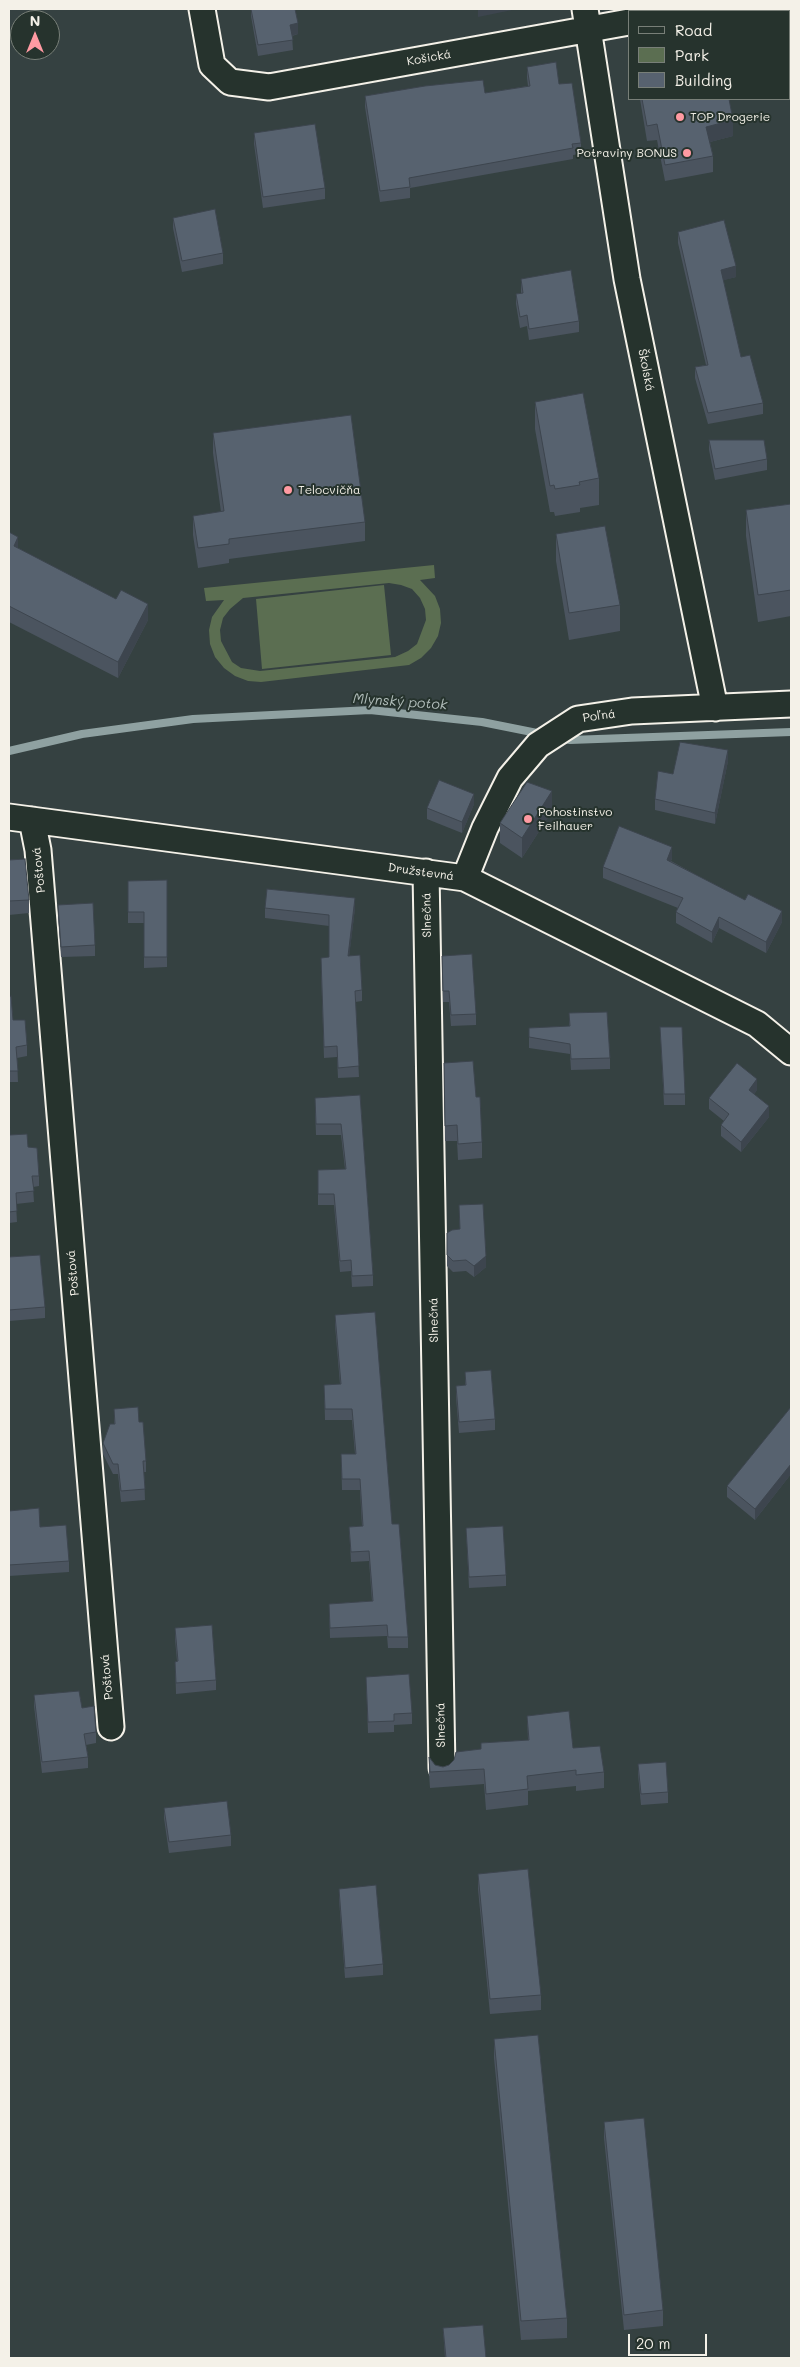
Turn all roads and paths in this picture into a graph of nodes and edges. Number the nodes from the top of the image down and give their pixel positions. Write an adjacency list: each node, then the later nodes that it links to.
1 (202, 9): 2 (street, Košická)
2 (587, 19): 3 (street, Košická); 5 (street, Školská)
3 (628, 22)
4 (791, 704): 5 (street, Poľná)
5 (715, 708): 8 (street, Poľná)
6 (21, 819): 7 (street, Družstevná); 10 (street, Poštová)
7 (426, 872): 8 (street, Družstevná); 11 (street, Slnečná)
8 (465, 878): 9 (street, Družstevná)
9 (791, 1052)
10 (111, 1727)
11 (442, 1768)

